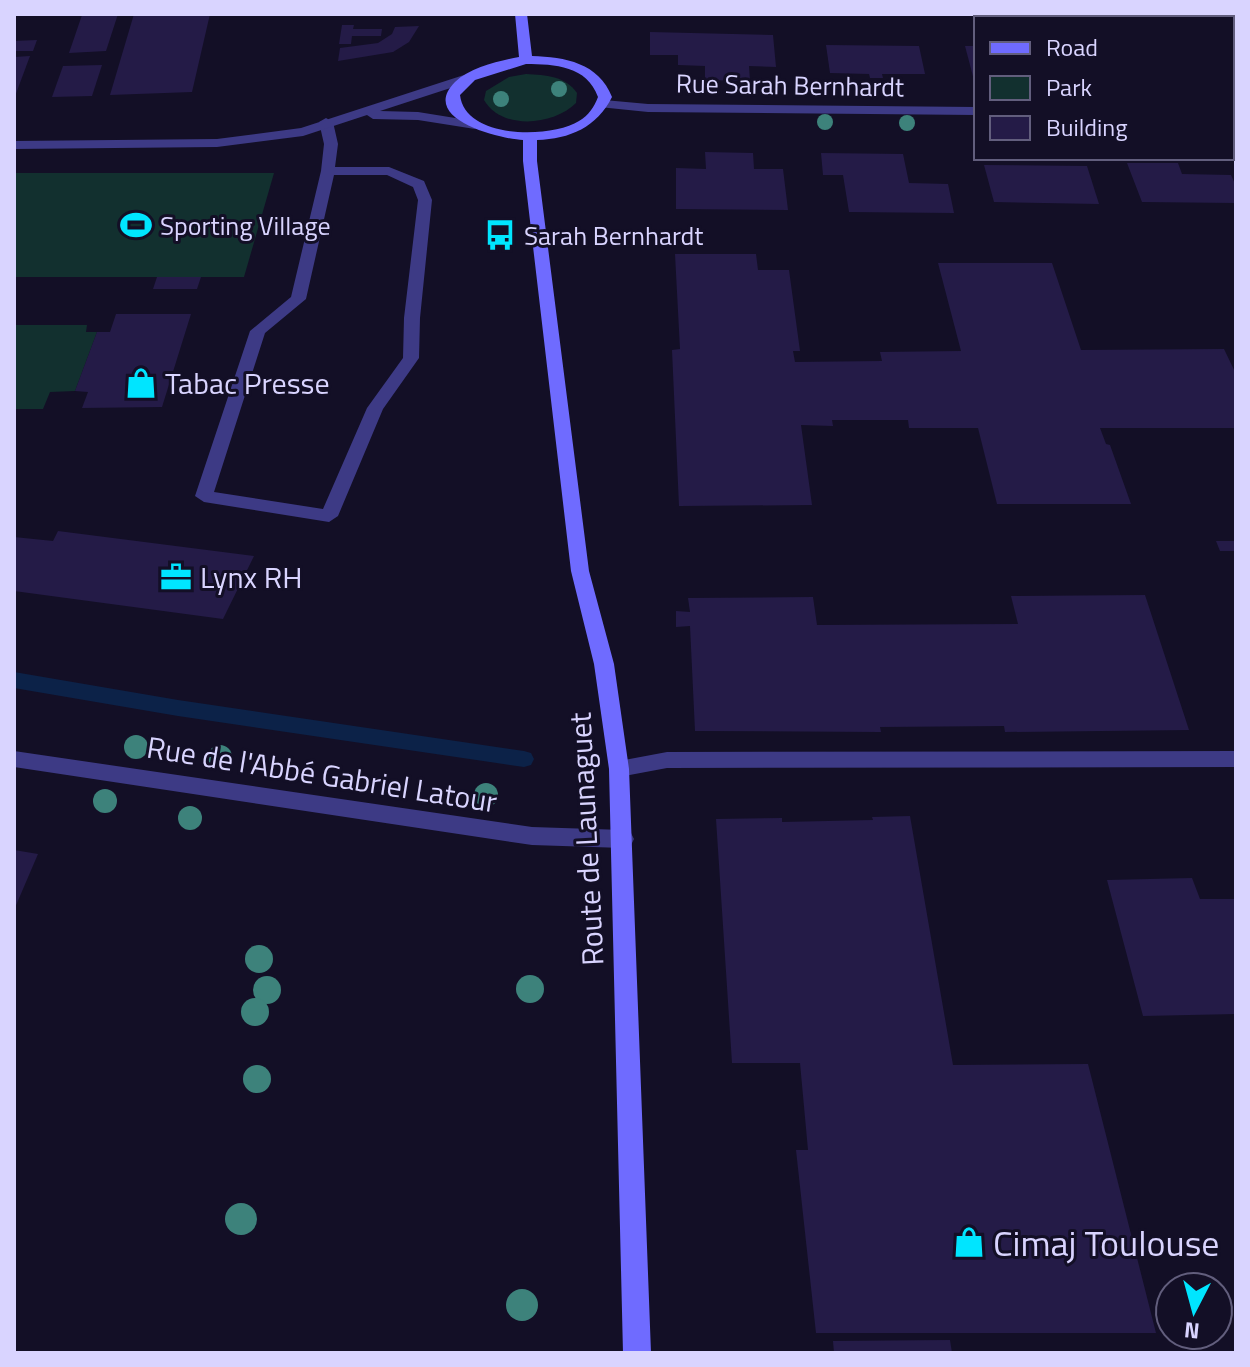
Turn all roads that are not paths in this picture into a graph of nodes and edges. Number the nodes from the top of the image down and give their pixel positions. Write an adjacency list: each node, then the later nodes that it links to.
1 (521, 14): 2 (main road)
2 (526, 60): 3 (main road); 4 (main road)
3 (467, 78): 6 (street); 8 (main road)
4 (604, 104): 5 (street, Rue Sarah Bernhardt); 9 (main road)
5 (974, 111)
6 (341, 117): 7 (street); 8 (street)
7 (326, 122): 10 (street); 11 (street)
8 (475, 125): 9 (main road)
9 (530, 136): 14 (main road, Route de Launaguet)
10 (14, 145)
11 (328, 171): 11 (street)
12 (14, 759): 15 (street, Rue de l'Abbé Gabriel Latour)
13 (1236, 759): 14 (street)
14 (619, 769): 15 (main road, Route de Launaguet)
15 (623, 839): 16 (main road, Route de Launaguet)
16 (637, 1353)

